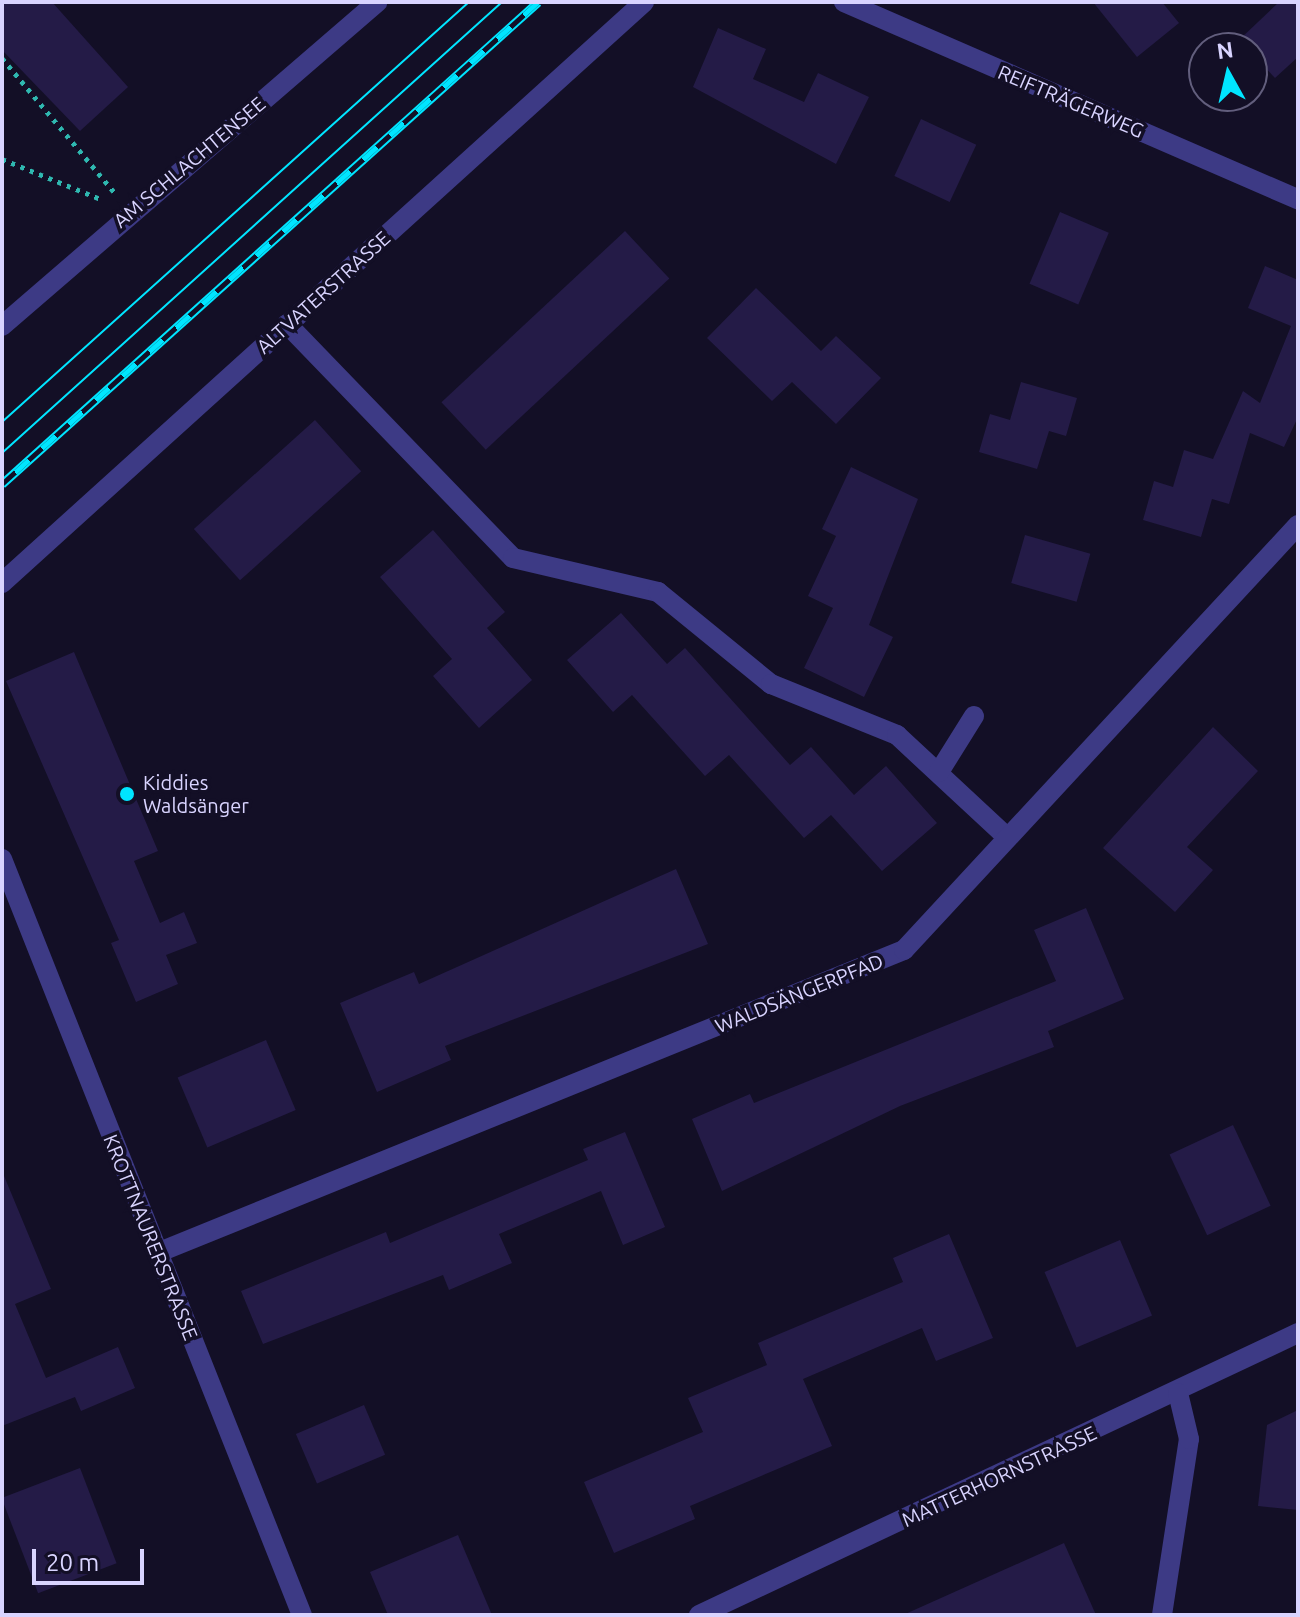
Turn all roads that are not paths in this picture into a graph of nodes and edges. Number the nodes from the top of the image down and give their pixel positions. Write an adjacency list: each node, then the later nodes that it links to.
1 (378, 2): 6 (street, AM SCHLACHTENSEE)
2 (644, 2): 5 (street, ALTVATERSTRASSE)
3 (844, 2): 4 (street, REIFTRÄGERWEG)
4 (1298, 199)
5 (287, 324): 8 (street, ALTVATERSTRASSE); 10 (street)
6 (2, 326)
7 (1298, 525): 11 (street, WALDSÄNGERPFAD)
8 (2, 583)
9 (974, 716): 10 (street)
10 (939, 772): 11 (street)
11 (1008, 838): 13 (street, WALDSÄNGERPFAD)
12 (2, 859): 13 (street, KROTTNAURERSTRASSE)
13 (157, 1253): 16 (street, KROTTNAURERSTRASSE)
14 (1298, 1333): 15 (street, MATTERHORNSTRASSE)
15 (1178, 1393): 17 (street, MATTERHORNSTRASSE); 18 (street)
16 (302, 1615)
17 (699, 1615)
18 (1162, 1615)

